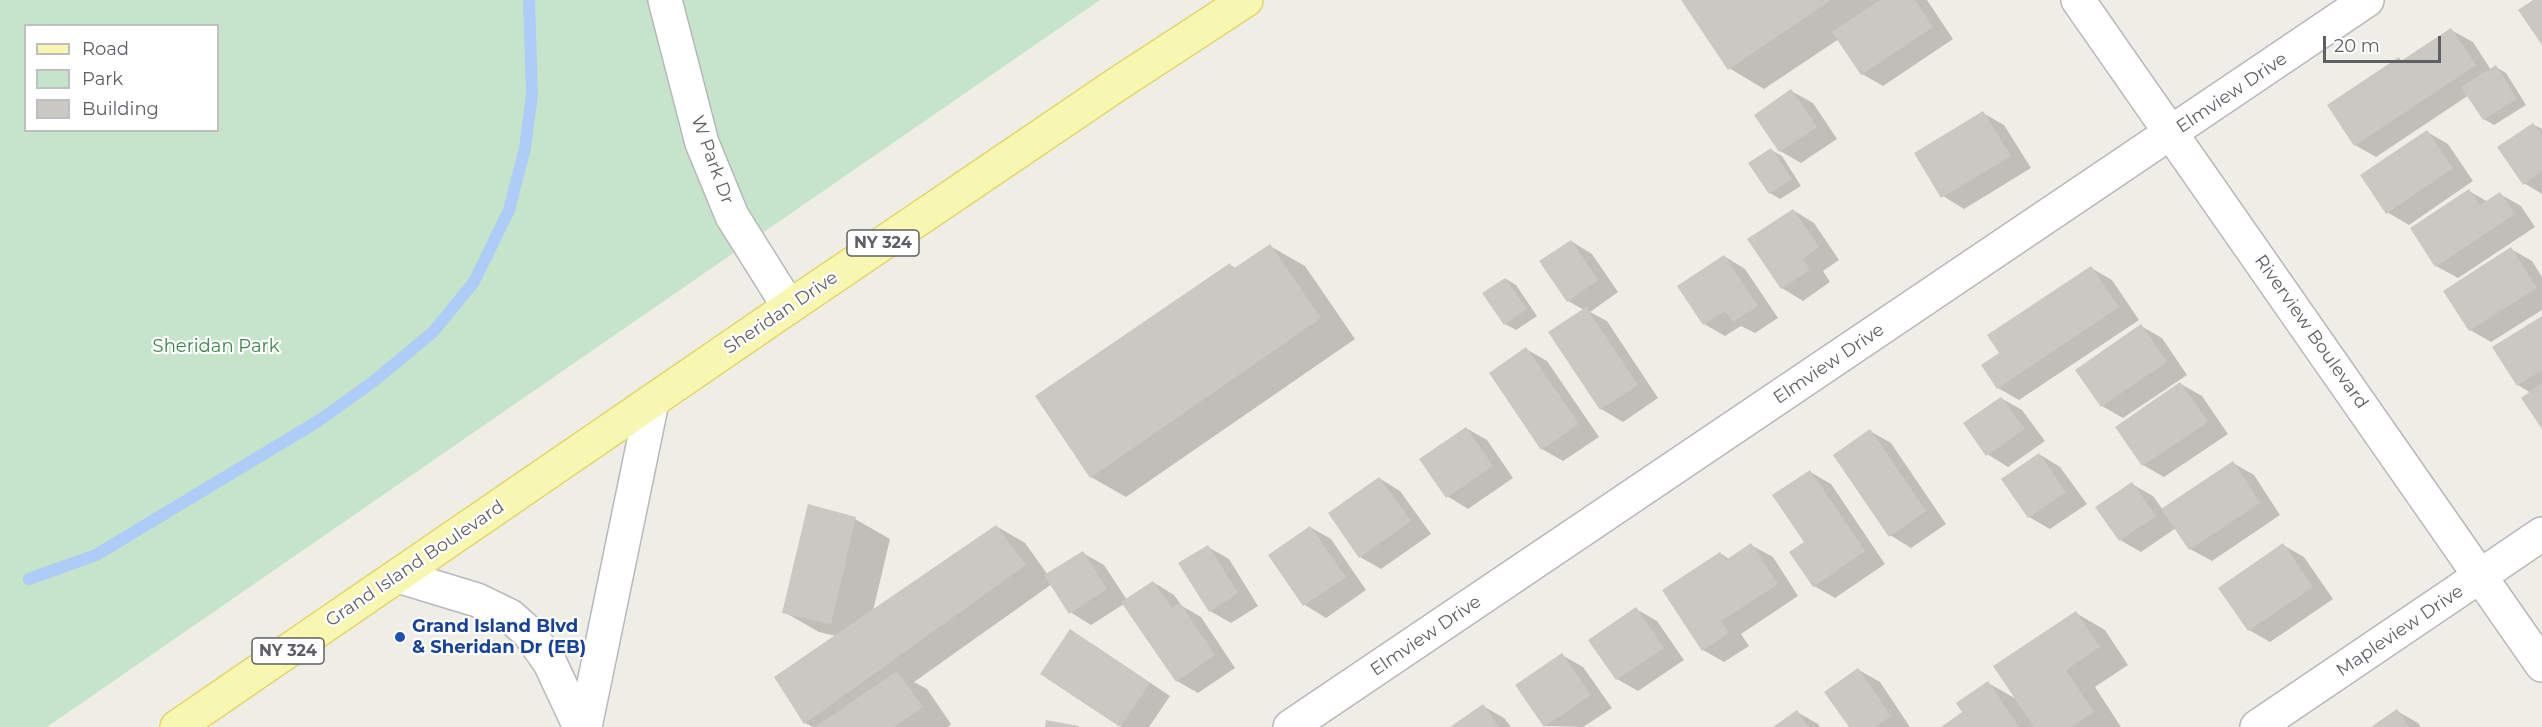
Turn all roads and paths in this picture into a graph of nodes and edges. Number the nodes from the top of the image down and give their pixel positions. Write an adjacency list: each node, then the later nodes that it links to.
1 (665, 0): 6 (street, W Park Dr)
2 (1246, 0): 6 (main road, Sheridan Drive / NY 324)
3 (2078, 0): 5 (street, Riverview Boulevard)
4 (2367, 0): 5 (street, Elmview Drive)
5 (2173, 134): 10 (street, Riverview Boulevard); 14 (street, Elmview Drive)
6 (789, 307): 7 (main road, Sheridan Drive / NY 324)
7 (652, 402): 9 (main road, Grand Island Boulevard / NY 324); 13 (street)
8 (2542, 534): 10 (street, Mapleview Drive)
9 (398, 576): 12 (main road, Grand Island Boulevard / NY 324); 13 (street)
10 (2481, 576): 11 (street, Riverview Boulevard); 15 (street, Mapleview Drive)
11 (2542, 665)
12 (177, 727)
13 (583, 727)
14 (1290, 727)
15 (2257, 727)

